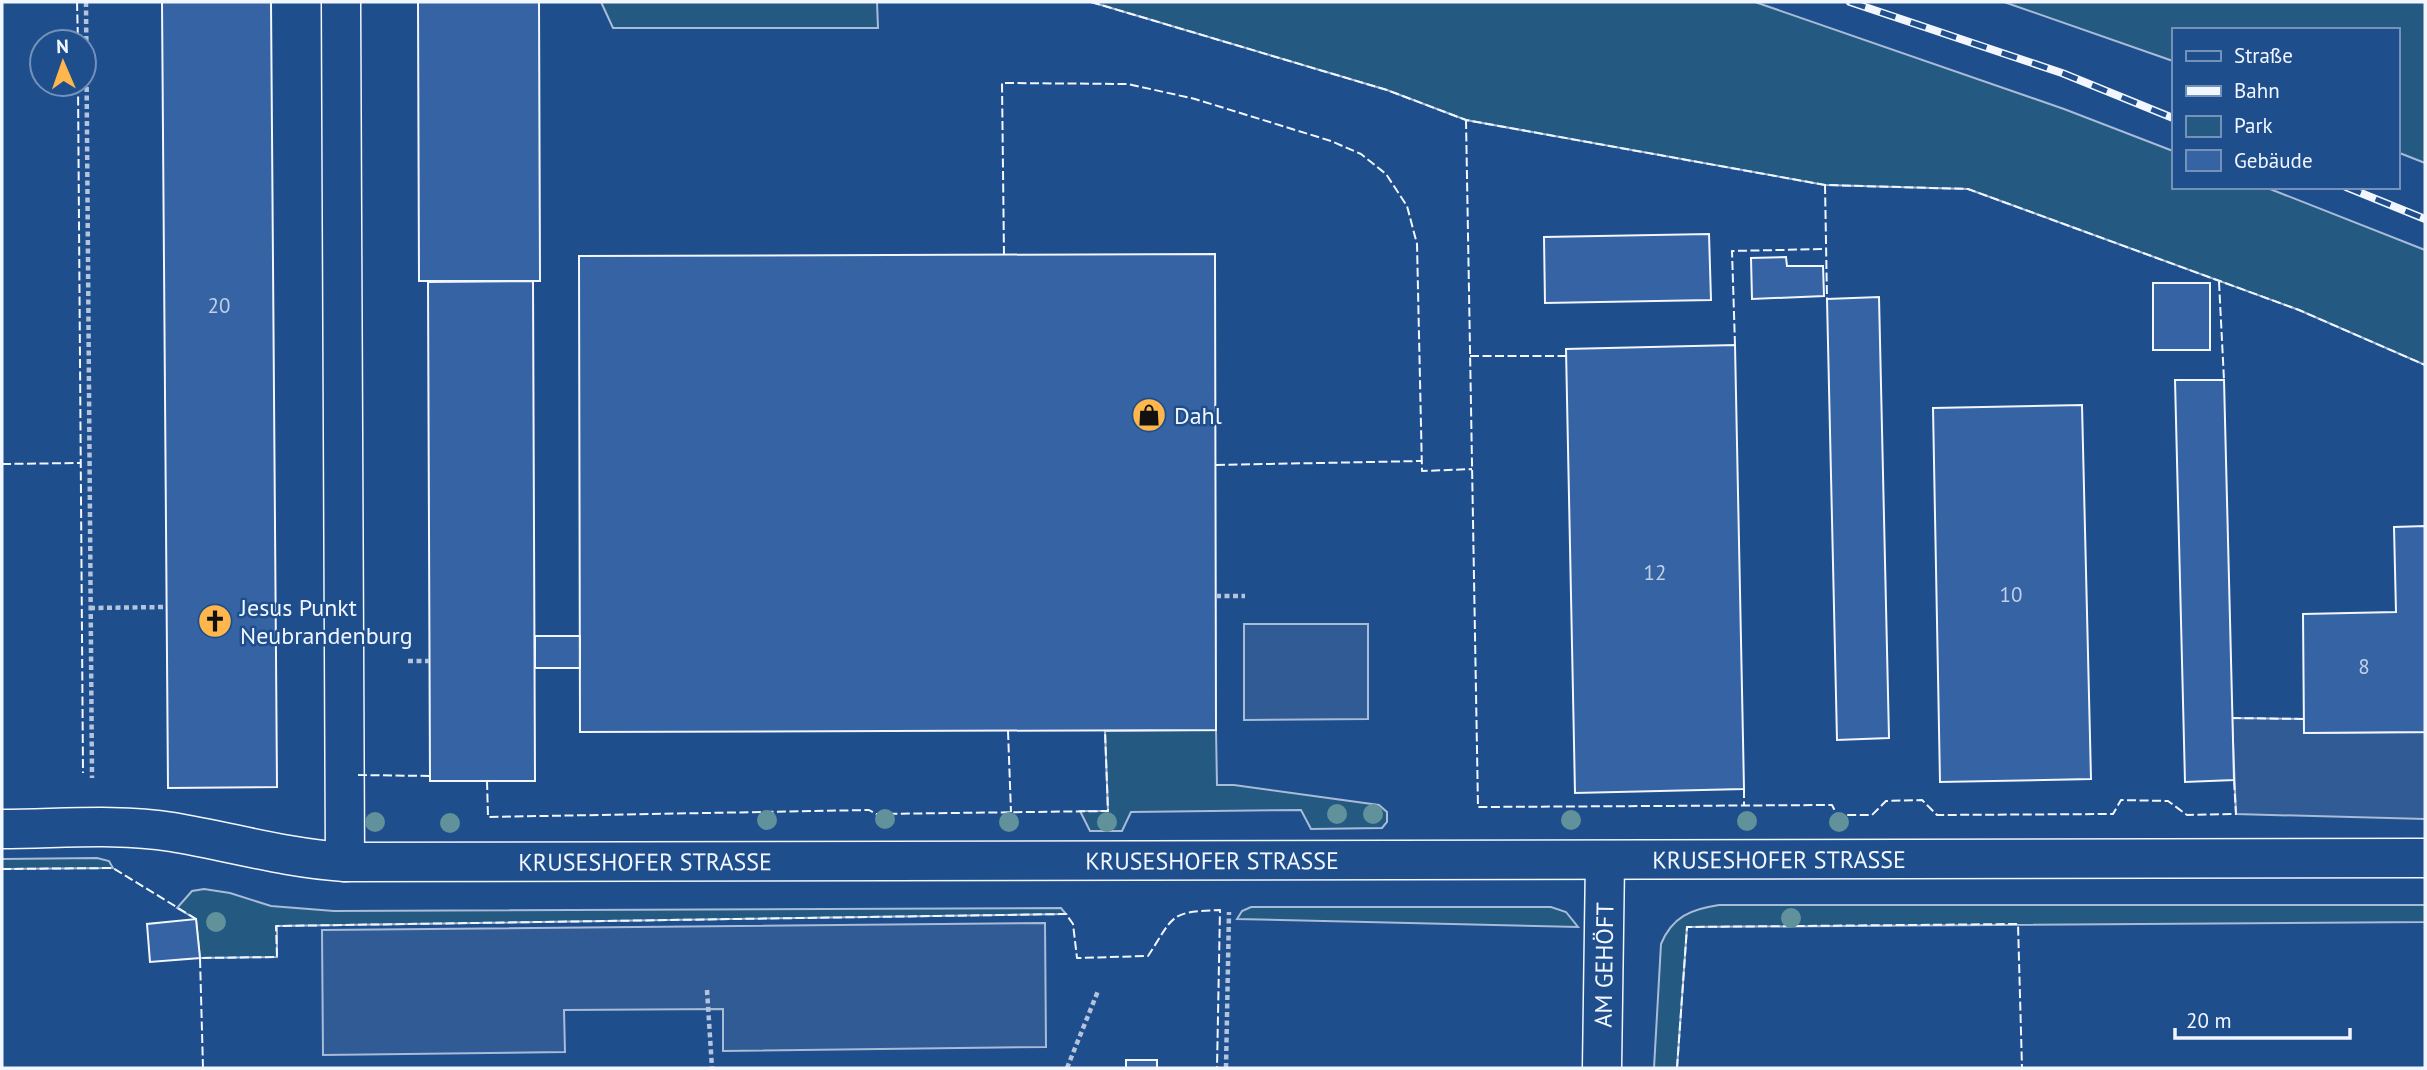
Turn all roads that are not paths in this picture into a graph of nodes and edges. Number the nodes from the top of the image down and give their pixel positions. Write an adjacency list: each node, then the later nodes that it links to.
1 (341, 2): 5 (street)
2 (2, 829): 5 (street, KRUSESHOFER STRASSE)
3 (2425, 858): 4 (street, KRUSESHOFER STRASSE)
4 (1605, 861): 5 (street, KRUSESHOFER STRASSE); 6 (street, AM GEHÖFT)
5 (345, 862)
6 (1602, 1068)

